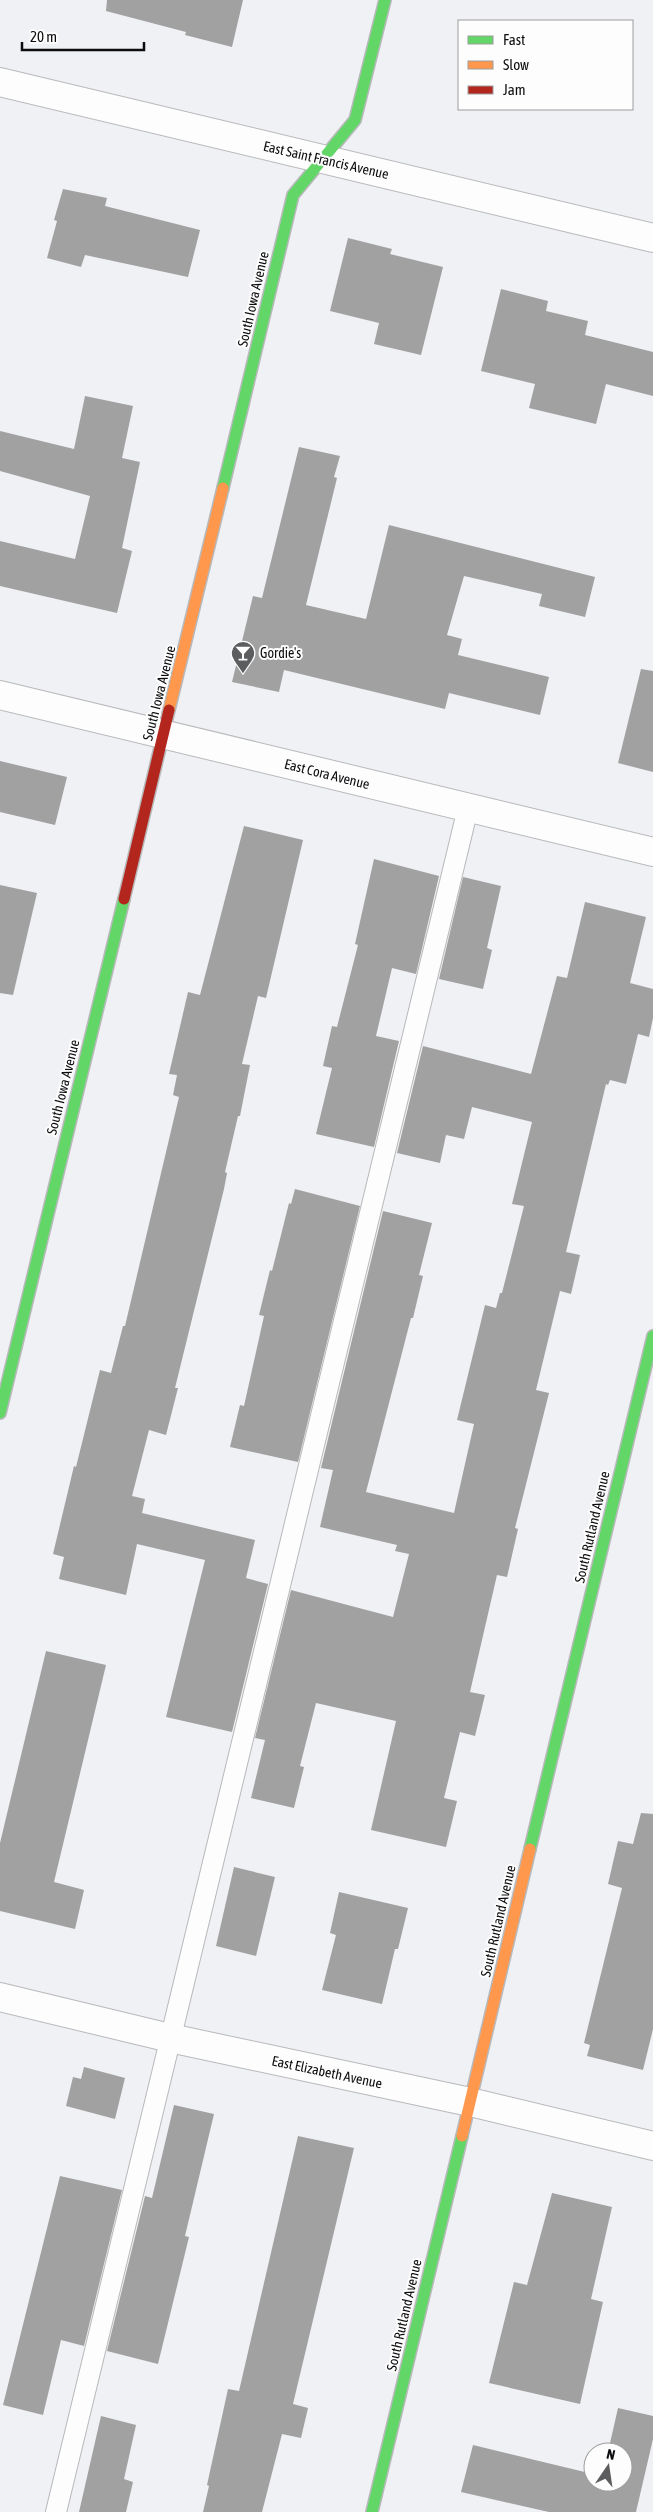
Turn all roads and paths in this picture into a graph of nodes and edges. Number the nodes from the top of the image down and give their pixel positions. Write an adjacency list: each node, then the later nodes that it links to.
1 (385, 0): 3 (street, South Iowa Avenue)
2 (0, 82): 3 (street, East Saint Francis Avenue)
3 (323, 160): 4 (street, East Saint Francis Avenue); 6 (street, South Iowa Avenue)
4 (653, 238)
5 (0, 696): 6 (street, East Cora Avenue)
6 (164, 735): 7 (street, East Cora Avenue); 10 (street, South Iowa Avenue)
7 (468, 808): 8 (street, East Cora Avenue); 12 (lane)
8 (653, 852)
9 (653, 1336): 13 (street, South Rutland Avenue)
10 (0, 1413)
11 (0, 1997): 12 (street, East Elizabeth Avenue)
12 (170, 2038): 13 (street, East Elizabeth Avenue); 15 (lane)
13 (470, 2102): 14 (street, East Elizabeth Avenue); 16 (street, South Rutland Avenue)
14 (653, 2146)
15 (56, 2512)
16 (372, 2512)

